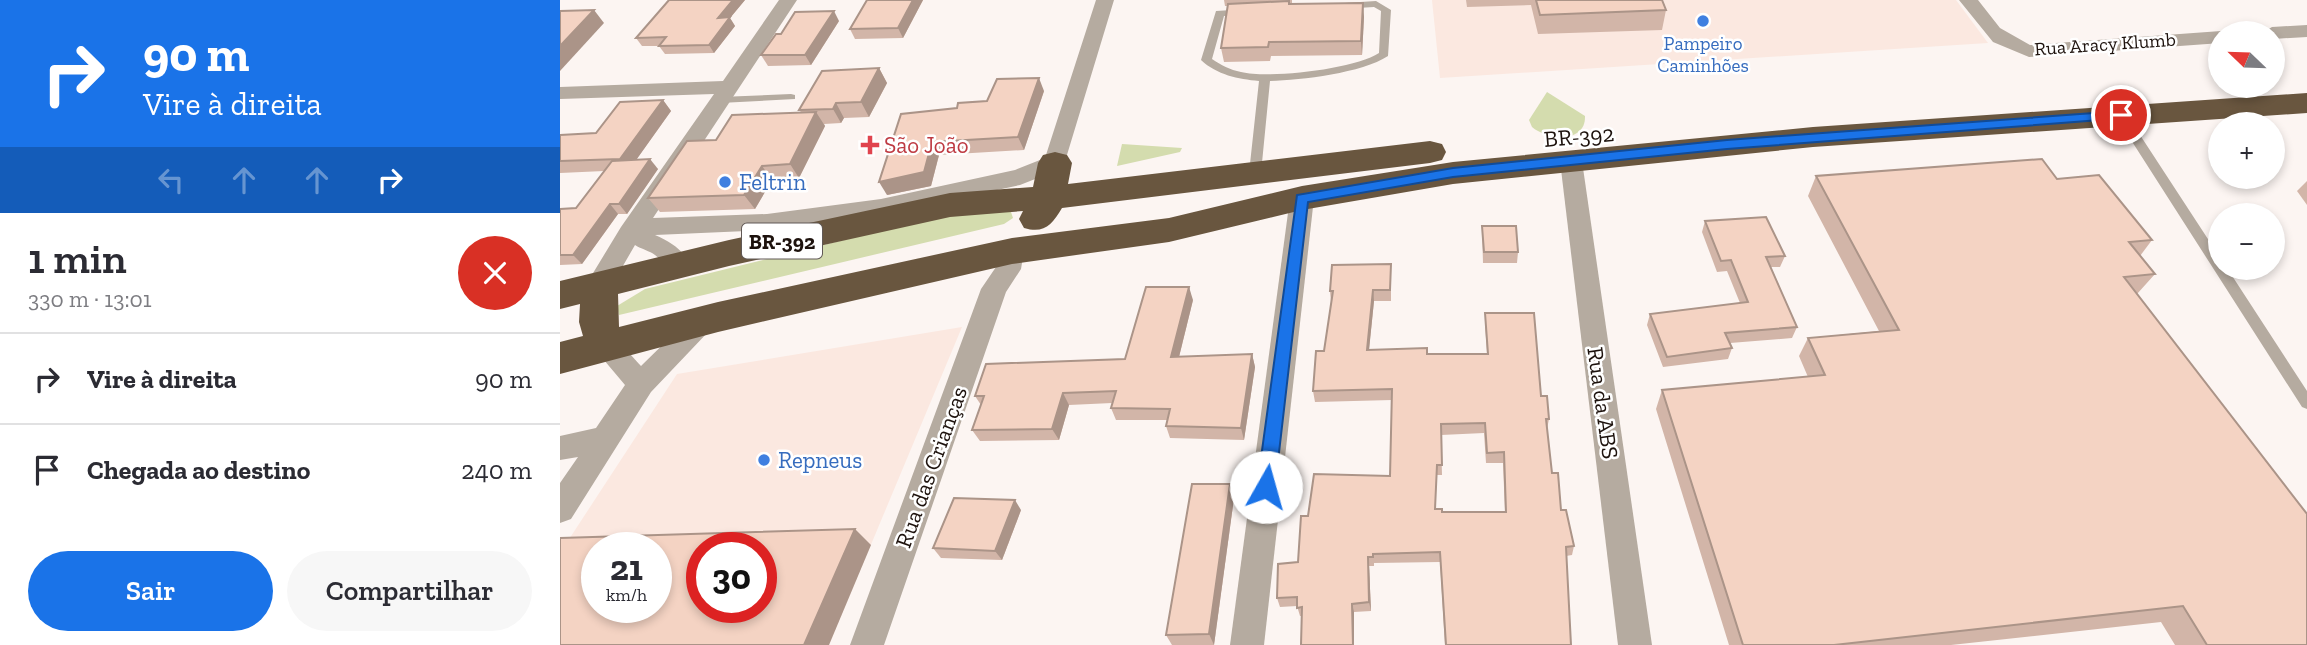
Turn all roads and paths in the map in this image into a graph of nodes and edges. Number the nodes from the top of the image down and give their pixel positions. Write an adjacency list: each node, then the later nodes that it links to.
1 (788, 0): 13 (street)
2 (1105, 0): 20 (street, Rua das Crianças)
3 (1968, 0): 7 (street, Rua Aracy Klumb)
4 (1337, 4): 8 (lane); 8 (lane)
5 (2307, 31): 6 (street)
6 (2286, 32)
7 (2208, 38)
8 (1265, 80): 18 (lane)
9 (2307, 83): 10 (highway, BR-392)
10 (2286, 85)
11 (2208, 91): 18 (highway, BR-392)
12 (560, 93): 13 (street)
13 (724, 94): 14 (lane); 21 (street)
14 (791, 97)
15 (2307, 103): 16 (highway, BR-392)
16 (2121, 115): 17 (highway, BR-392); 29 (lane)
17 (1571, 161): 19 (highway, BR-392); 35 (street, Rua da ABS)
18 (1255, 173): 20 (highway, BR-392 / BR-392)
19 (1302, 198): 20 (highway, BR-392); 34 (street)
20 (1023, 220): 21 (street); 22 (highway, BR-392); 25 (highway, BR-392); 33 (street, Rua das Crianças)
21 (632, 230): 22 (street); 23 (street)
22 (679, 265): 23 (highway, BR-392)
23 (600, 283): 24 (highway, BR-392); 26 (highway)
24 (560, 295)
25 (718, 317): 26 (highway, BR-392); 28 (street)
26 (606, 347): 27 (highway, BR-392); 28 (street)
27 (560, 358)
28 (641, 384): 30 (street)
29 (2307, 403)
30 (605, 439): 31 (street); 32 (street)
31 (560, 448)
32 (560, 509)
33 (867, 645)
34 (1247, 645)
35 (1634, 645)

